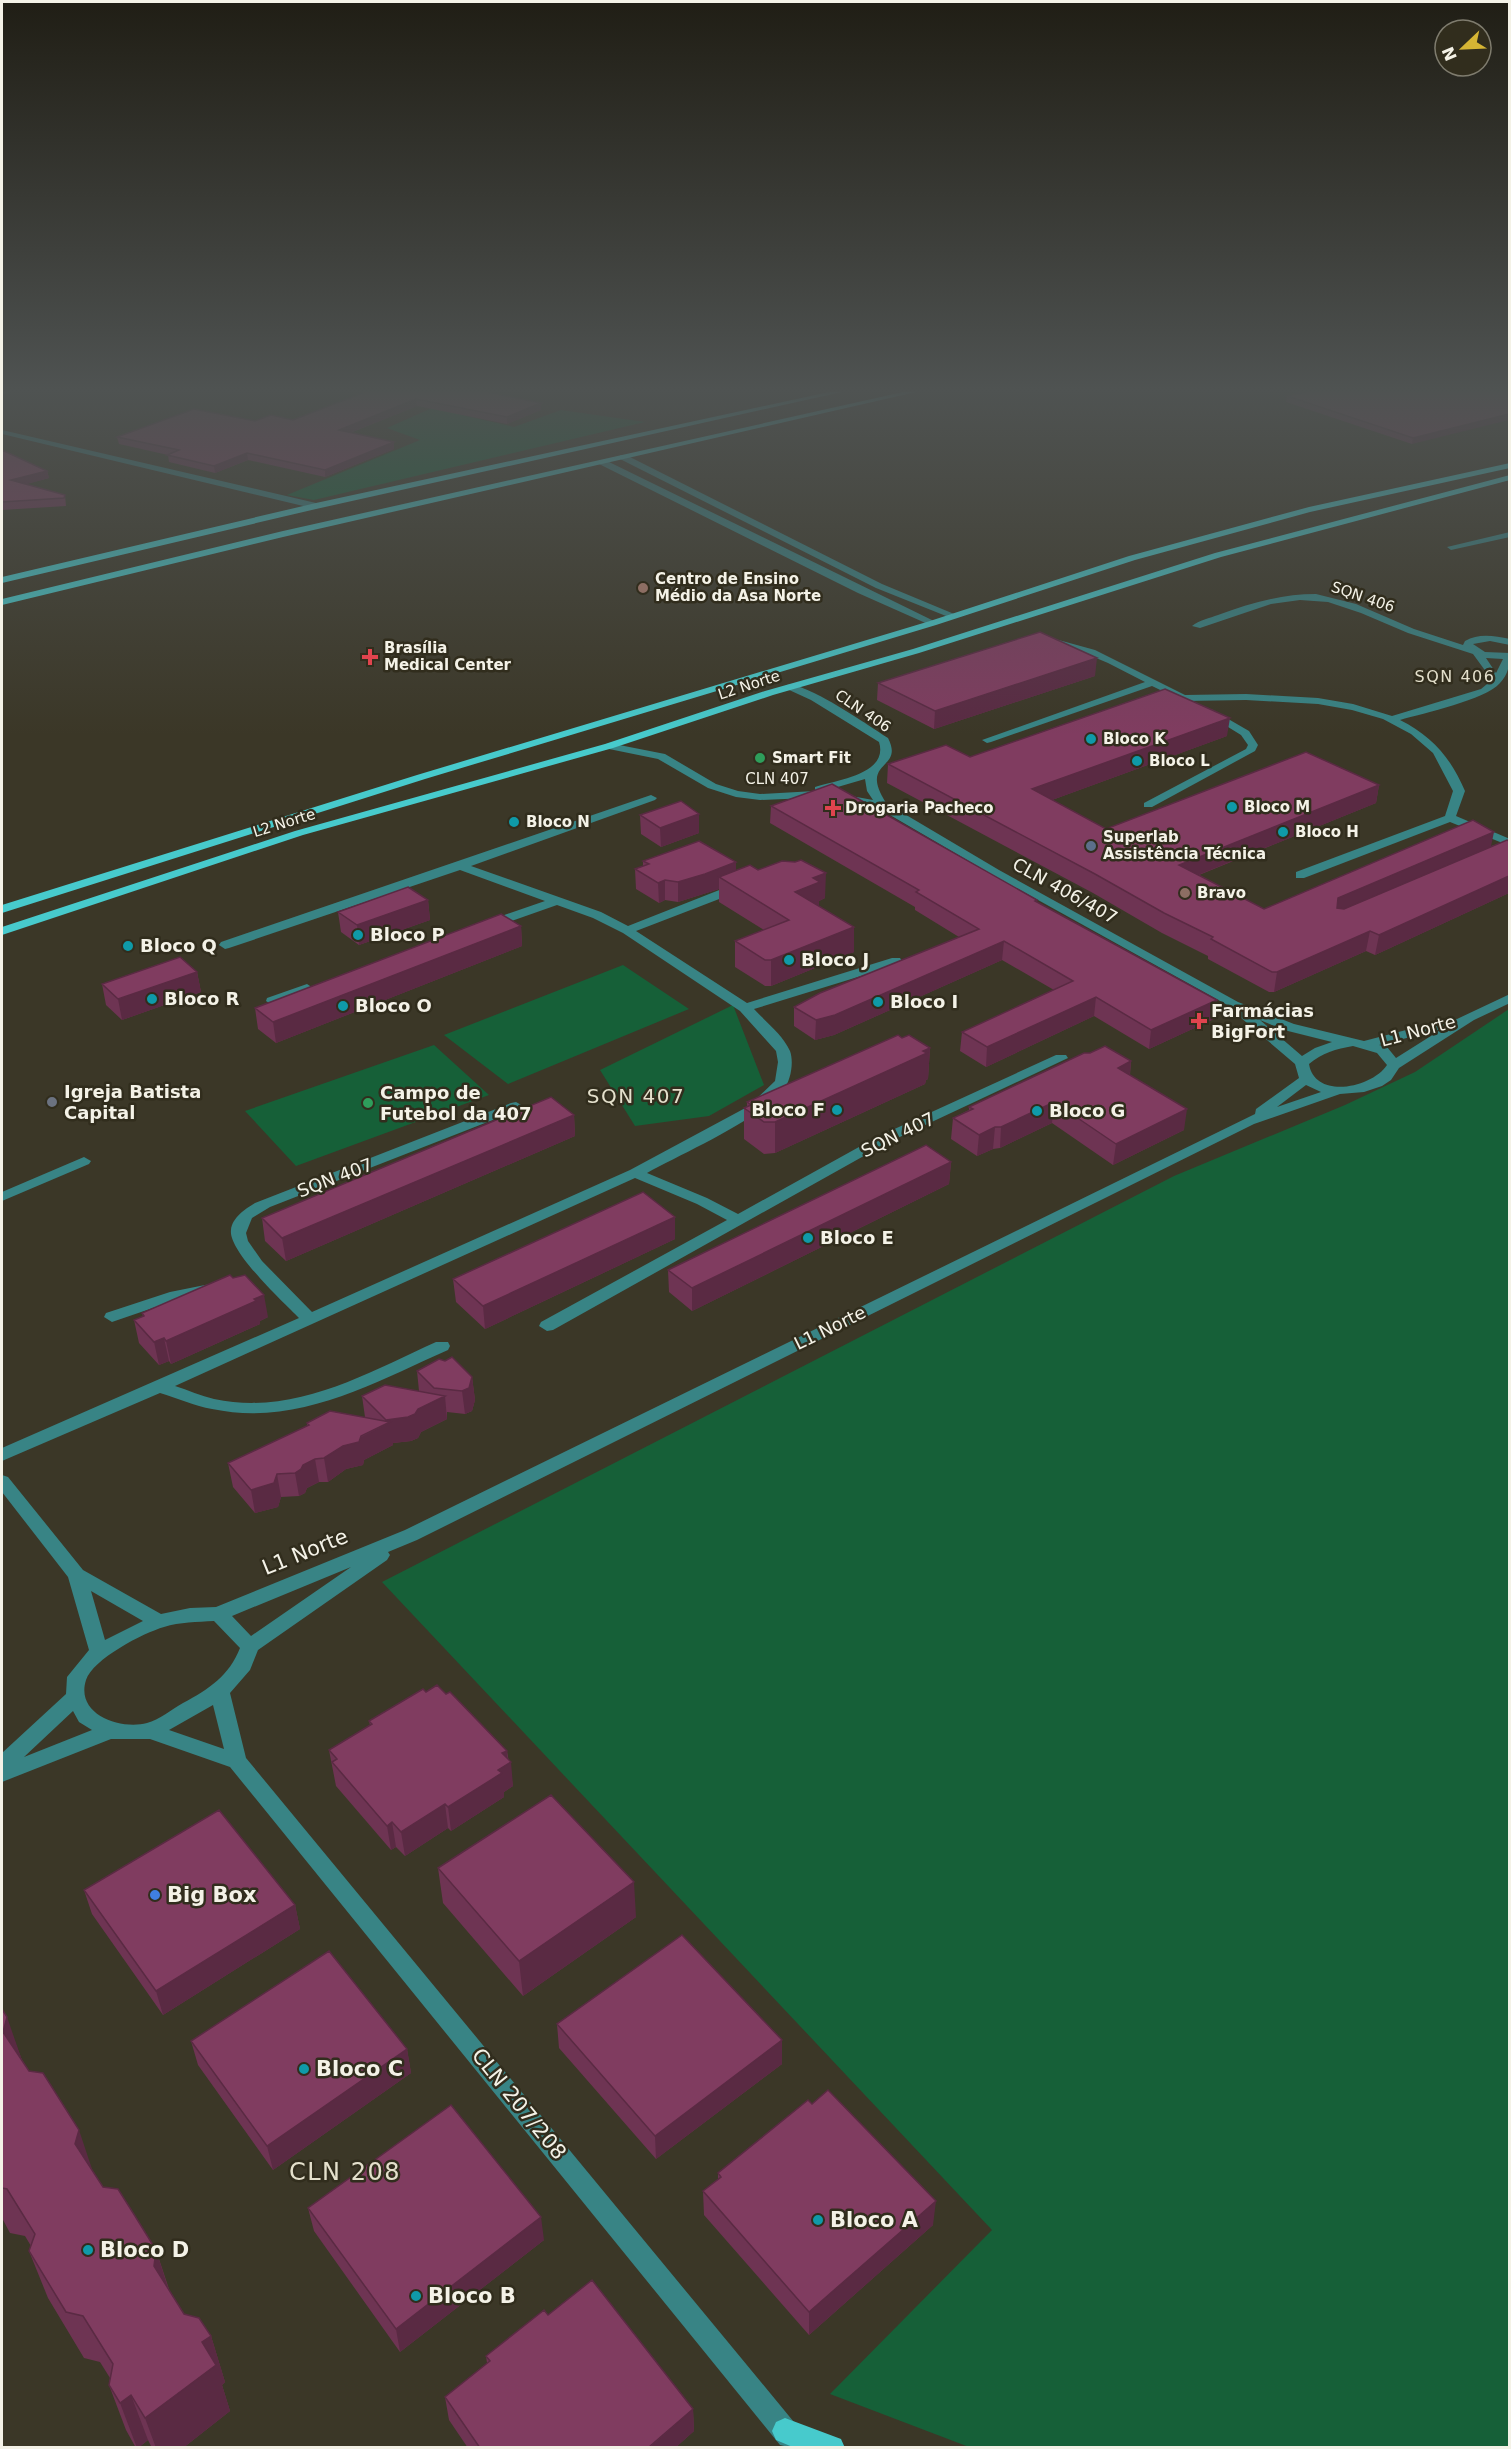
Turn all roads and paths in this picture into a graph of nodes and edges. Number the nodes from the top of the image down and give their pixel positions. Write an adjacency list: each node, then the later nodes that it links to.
1 (315, 506): 12 (main road)
2 (409, 506): 15 (main road)
3 (691, 506): 20 (street)
4 (720, 506): 19 (street)
5 (1326, 506): 7 (main road, L2 Norte)
6 (1400, 506): 10 (main road, L2 Norte)
7 (1224, 532): 9 (main road, L2 Norte); 10 (main road)
8 (1509, 534): 11 (street)
9 (1187, 543): 13 (main road); 19 (main road, L2 Norte)
10 (1255, 545): 13 (main road, L2 Norte)
11 (1451, 547)
12 (132, 549): 14 (main road); 15 (main road)
13 (1218, 555): 29 (main road, L2 Norte)
14 (41, 570): 16 (main road); 17 (main road)
15 (122, 572): 17 (main road)
16 (2, 579)
17 (62, 586): 18 (main road)
18 (2, 602)
19 (954, 616): 20 (main road, L2 Norte)
20 (933, 623): 26 (main road, L2 Norte)
21 (1197, 626): 27 (street, SQN 406)
22 (1509, 635): 23 (street)
23 (1490, 638): 24 (street); 27 (street)
24 (1509, 642)
25 (1027, 646): 31 (street)
26 (846, 648): 29 (main road); 37 (main road, L2 Norte)
27 (1474, 648): 28 (street); 30 (street)
28 (1509, 656): 30 (street)
29 (880, 662): 32 (main road, L2 Norte)
30 (1497, 681): 34 (street)
31 (1151, 683): 33 (street); 35 (street)
32 (791, 687): 36 (main road, L2 Norte); 39 (street, CLN 406)
33 (1183, 698): 34 (street); 43 (street)
34 (1392, 719): 44 (street)
35 (987, 740)
36 (609, 746): 38 (main road, L2 Norte); 40 (street, CLN 407)
37 (519, 748): 38 (main road); 50 (main road, L2 Norte)
38 (548, 764): 53 (main road, L2 Norte)
39 (870, 774): 40 (street); 42 (street)
40 (805, 794): 42 (street, CLN 407)
41 (651, 798): 46 (street)
42 (882, 805): 59 (street, CLN 406/407)
43 (1148, 805)
44 (1450, 818): 45 (street); 47 (street)
45 (1509, 843)
46 (460, 866): 49 (street); 54 (street)
47 (1300, 875)
48 (747, 884): 52 (street)
49 (556, 901): 51 (street); 52 (street)
50 (2, 909)
51 (480, 928)
52 (627, 930): 60 (street)
53 (2, 931)
54 (225, 945)
55 (896, 961): 60 (street)
56 (316, 985): 58 (street)
57 (1509, 998): 61 (street, L1 Norte)
58 (272, 1000)
59 (1233, 1005): 62 (street, CLN 406/407); 64 (street, CLN 406/407)
60 (745, 1008): 71 (street)
61 (1469, 1017): 62 (street, L1 Norte); 65 (street, L1 Norte)
62 (1360, 1043): 64 (street, L1 Norte); 65 (street)
63 (1061, 1058): 73 (street, SQN 407)
64 (1302, 1063): 66 (street)
65 (1394, 1065): 67 (street, L1 Norte)
66 (1306, 1079): 67 (street); 69 (street, L1 Norte)
67 (1336, 1091): 69 (street, L1 Norte)
68 (516, 1106): 76 (street, SQN 407)
69 (1249, 1121): 84 (street, L1 Norte)
70 (84, 1161): 72 (street)
71 (634, 1173): 73 (street); 78 (street)
72 (2, 1197)
73 (738, 1220): 79 (street, SQN 407)
74 (229, 1288): 77 (street)
75 (262, 1292): 76 (street)
76 (284, 1295): 78 (street, SQN 407)
77 (112, 1317)
78 (309, 1318): 81 (street)
79 (547, 1326)
80 (442, 1346): 81 (street)
81 (159, 1387): 82 (street)
82 (2, 1455)
83 (3, 1487): 85 (street)
84 (411, 1535): 86 (street, L1 Norte); 88 (street, L1 Norte)
85 (77, 1575): 87 (street); 89 (street)
86 (218, 1614): 87 (street, L1 Norte); 88 (street)
87 (159, 1621): 89 (street, L1 Norte)
88 (250, 1646): 90 (street)
89 (99, 1651): 91 (street)
90 (220, 1692): 93 (street); 94 (street, CLN 207/208)
91 (76, 1697): 92 (street); 95 (street)
92 (110, 1731): 93 (street); 96 (street)
93 (150, 1731): 94 (street)
94 (237, 1761): 97 (street, CLN 207/208)
95 (2, 1765)
96 (2, 1774)
97 (791, 2442): 98 (main road)
98 (832, 2448)

